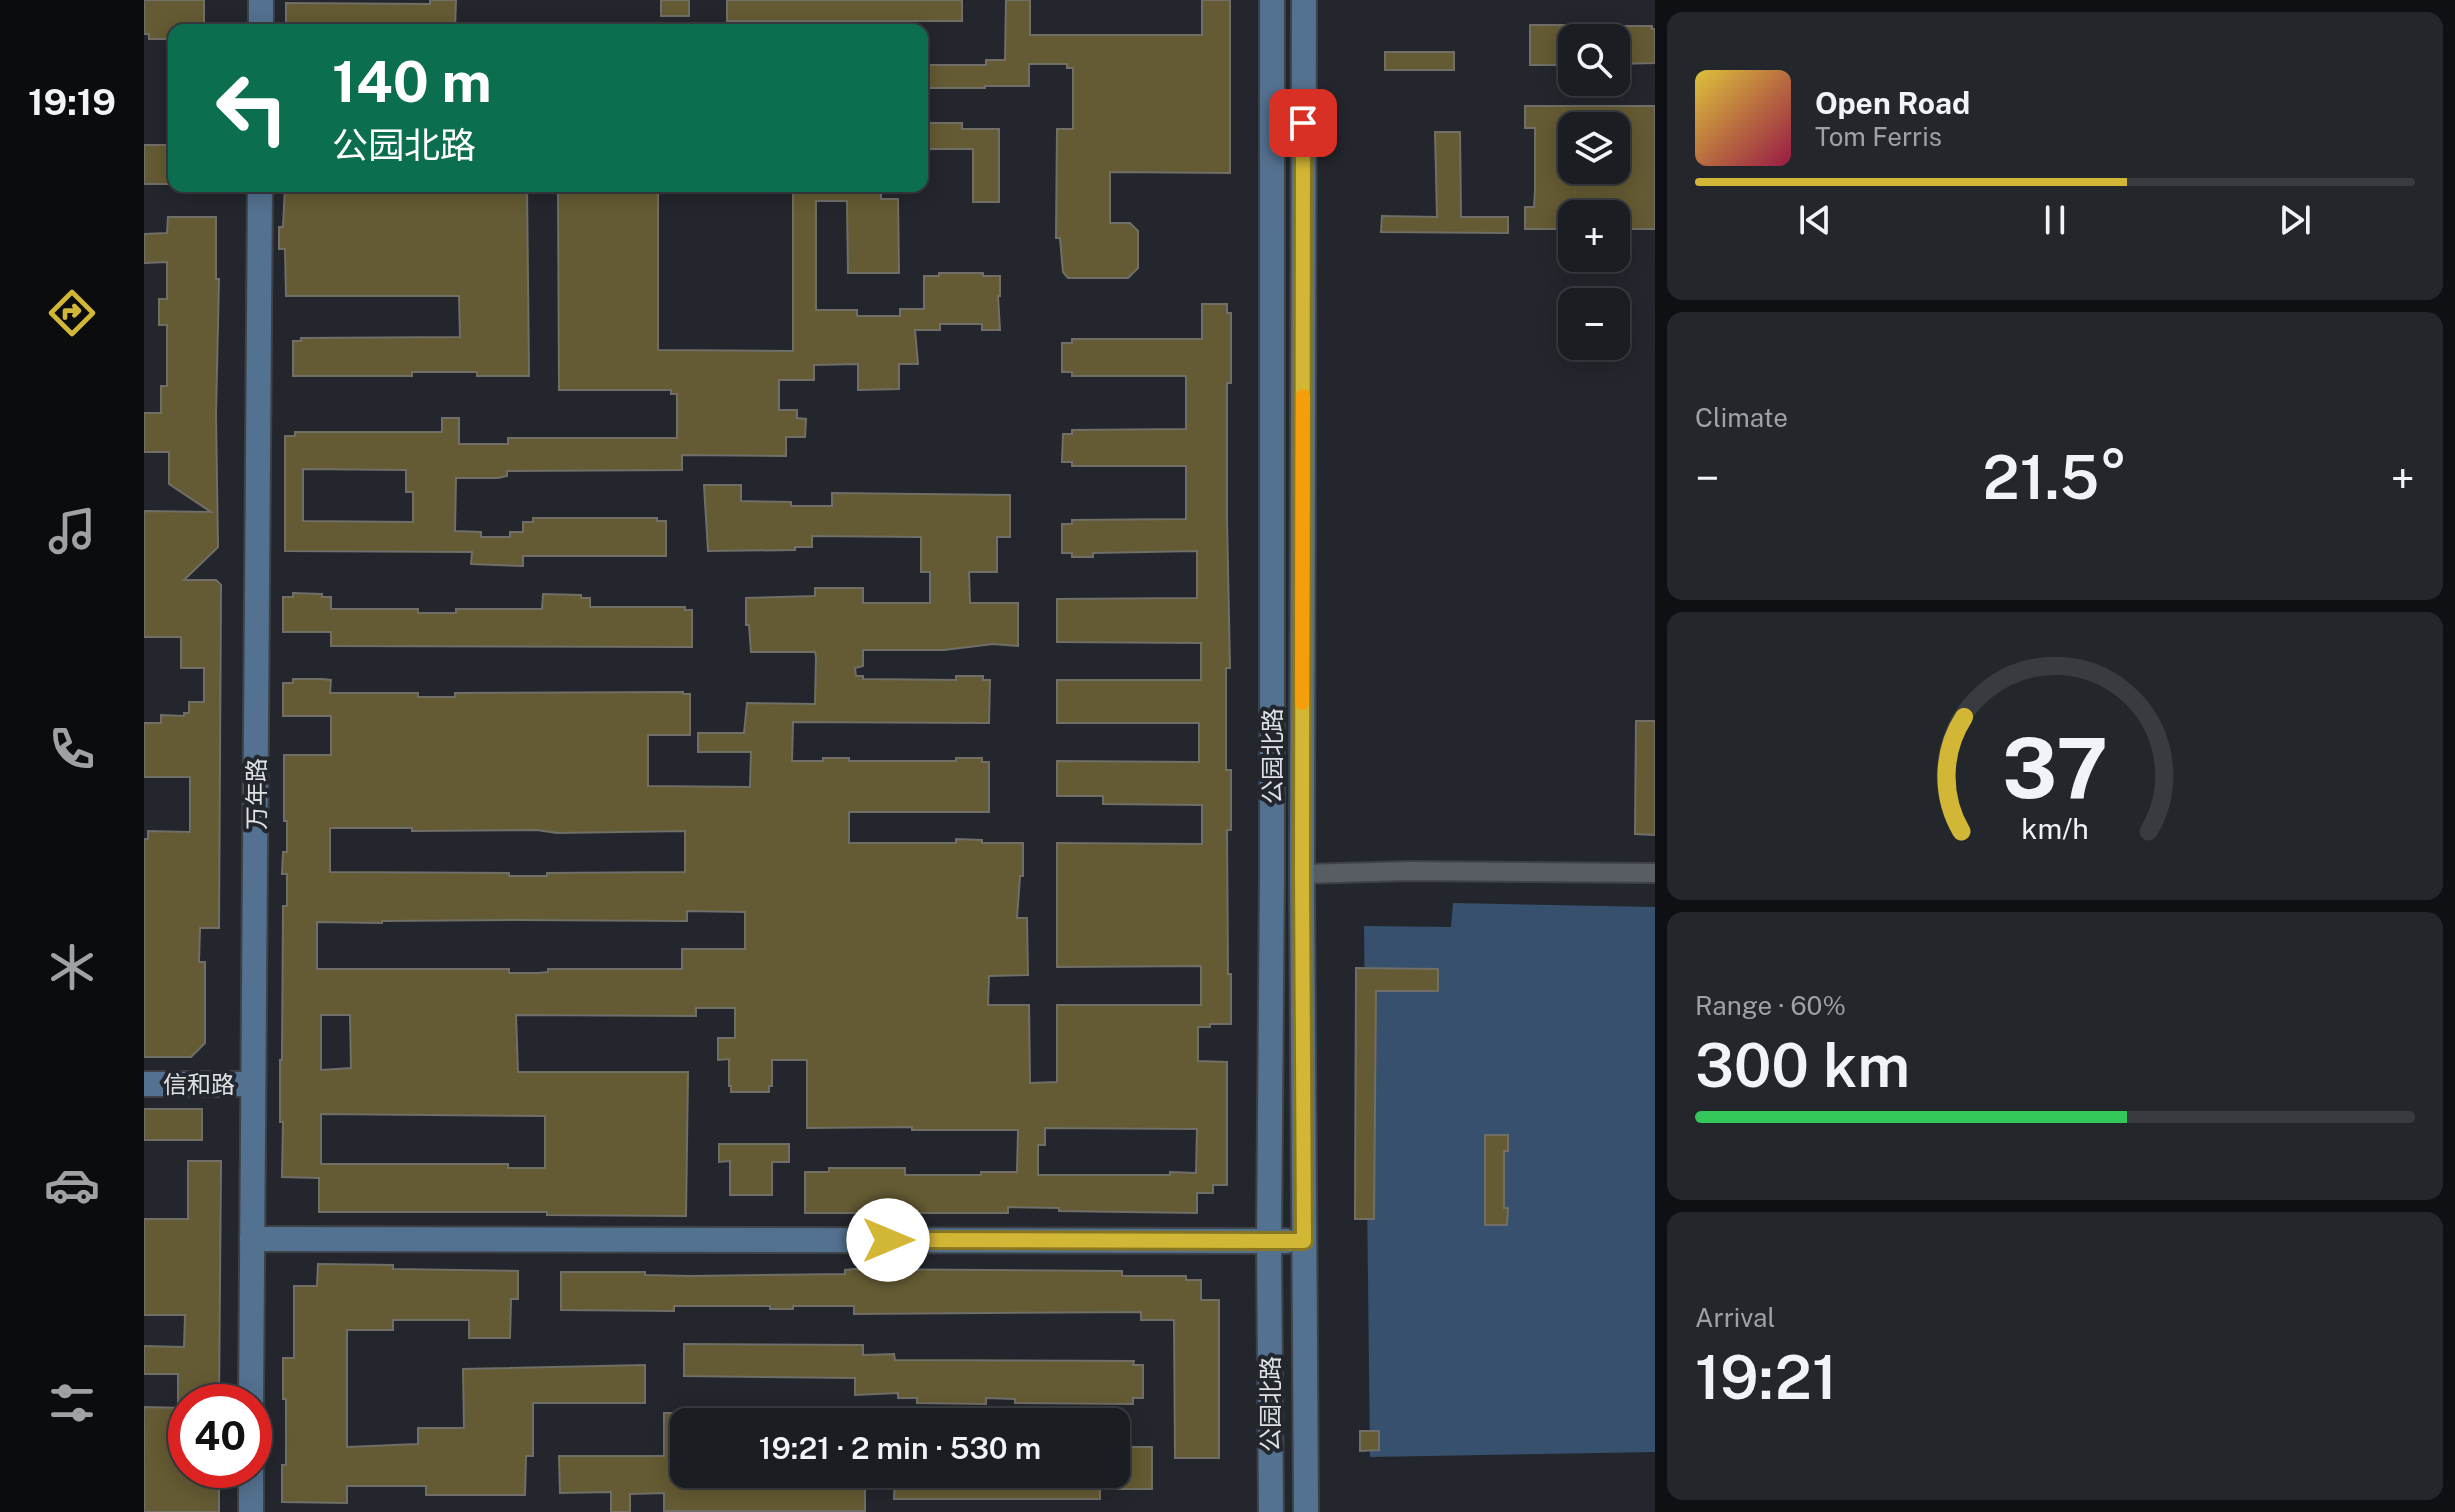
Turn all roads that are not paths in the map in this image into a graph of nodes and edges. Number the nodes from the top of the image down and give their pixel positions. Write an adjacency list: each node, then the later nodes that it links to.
1 (261, 0): 4 (main road)
2 (1272, 0): 11 (main road, 公园北路)
3 (1304, 0): 7 (main road, 公园北路)
4 (261, 24)
5 (260, 192): 9 (main road, 万年路)
6 (1655, 873): 7 (street)
7 (1302, 874): 12 (main road, 公园北路)
8 (144, 1084): 9 (main road, 信和路)
9 (253, 1084): 10 (main road, 万年路)
10 (252, 1239): 11 (main road); 13 (main road, 万年路)
11 (1269, 1241): 12 (main road); 16 (main road, 公园北路)
12 (1304, 1241): 17 (main road, 公园北路)
13 (251, 1384)
14 (251, 1488): 15 (main road)
15 (251, 1512)
16 (1271, 1512)
17 (1306, 1512)

